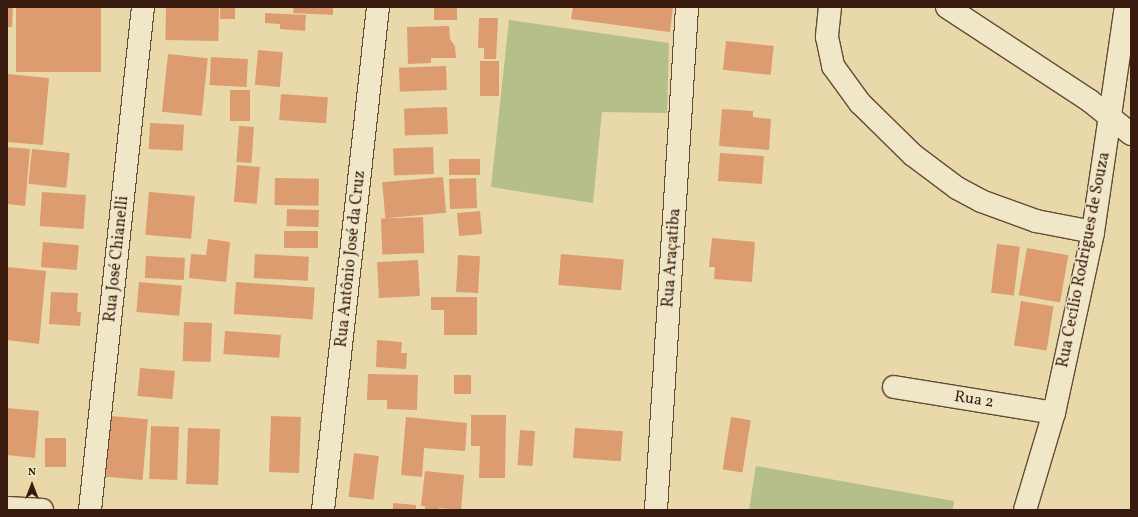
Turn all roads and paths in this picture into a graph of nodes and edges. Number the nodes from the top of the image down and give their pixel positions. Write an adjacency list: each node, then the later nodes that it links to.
1 (143, 7): 14 (street, Rua José Chianelli)
2 (378, 7): 15 (street, Rua Antônio José da Cruz)
3 (687, 7): 16 (street, Rua Araçatiba)
4 (830, 7): 9 (street)
5 (947, 7): 7 (street)
6 (1126, 7): 7 (street, Rua Cecílio Rodrigues de Souza)
7 (1111, 116): 8 (street); 9 (street, Rua Cecílio Rodrigues de Souza)
8 (1131, 134)
9 (1093, 232): 11 (street, Rua Cecílio Rodrigues de Souza)
10 (894, 387): 11 (street, Rua 2)
11 (1054, 413): 17 (street, Rua Cecílio Rodrigues de Souza)
12 (7, 508): 13 (street)
13 (42, 510)
14 (90, 510)
15 (323, 510)
16 (656, 510)
17 (1025, 510)

